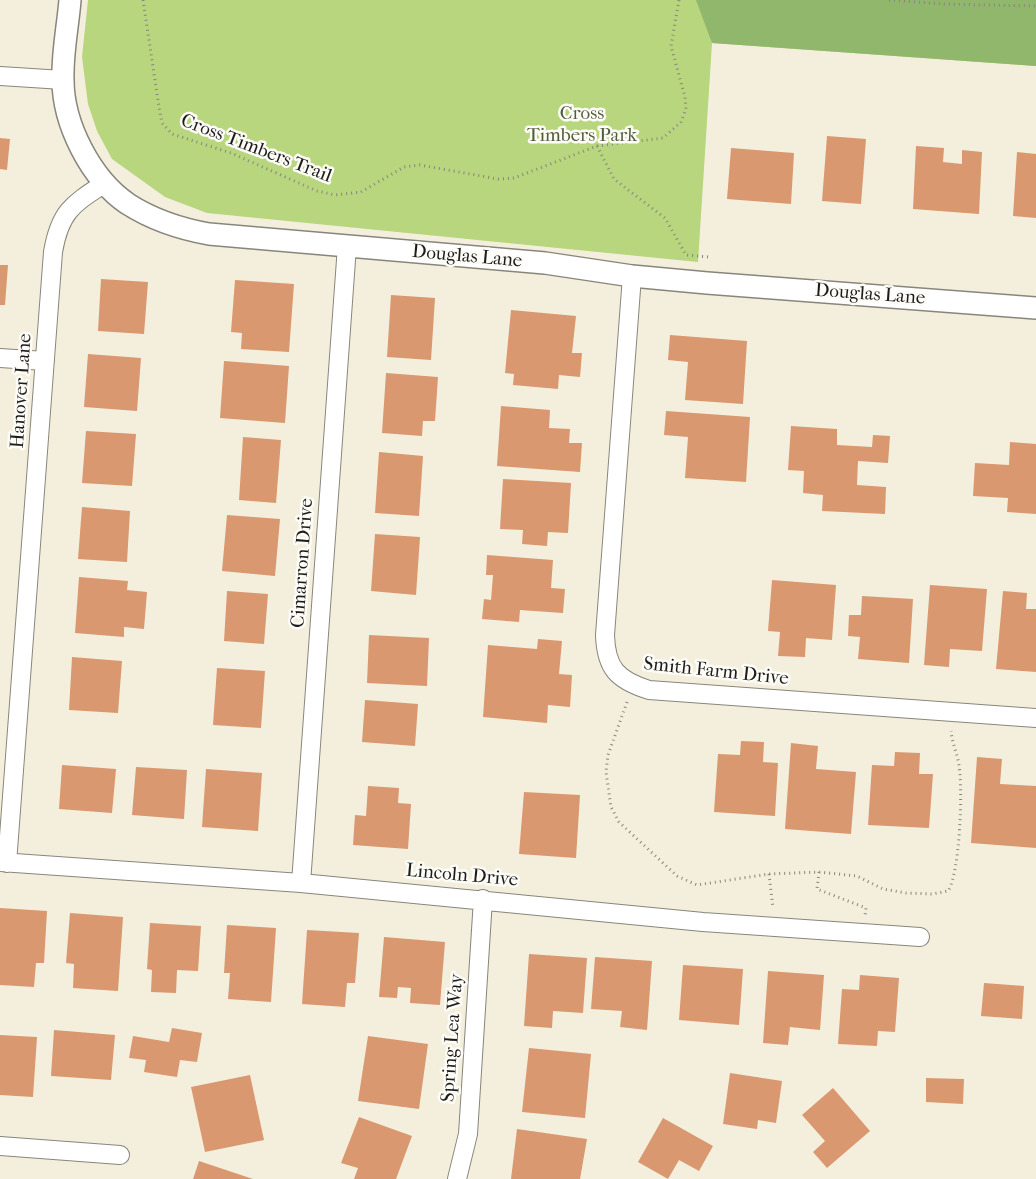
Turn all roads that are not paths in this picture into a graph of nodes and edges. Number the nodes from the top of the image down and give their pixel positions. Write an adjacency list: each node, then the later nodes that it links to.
1 (70, 0): 3 (street, Douglas Lane)
2 (0, 76): 3 (street)
3 (63, 80): 4 (street, Douglas Lane)
4 (105, 183): 5 (street, Douglas Lane); 9 (street, Hanover Lane)
5 (347, 246): 6 (street, Douglas Lane); 12 (street, Cimarron Drive)
6 (632, 276): 7 (street, Douglas Lane); 10 (street, Smith Farm Drive)
7 (1036, 308)
8 (0, 358): 9 (street)
9 (45, 361): 11 (street, Hanover Lane)
10 (1036, 718)
11 (4, 863): 12 (street, Lincoln Drive)
12 (301, 883): 13 (street, Lincoln Drive)
13 (483, 899): 14 (street, Lincoln Drive); 17 (street, Spring Lea Way)
14 (920, 937)
15 (0, 1146): 16 (street)
16 (120, 1155)
17 (457, 1179)

